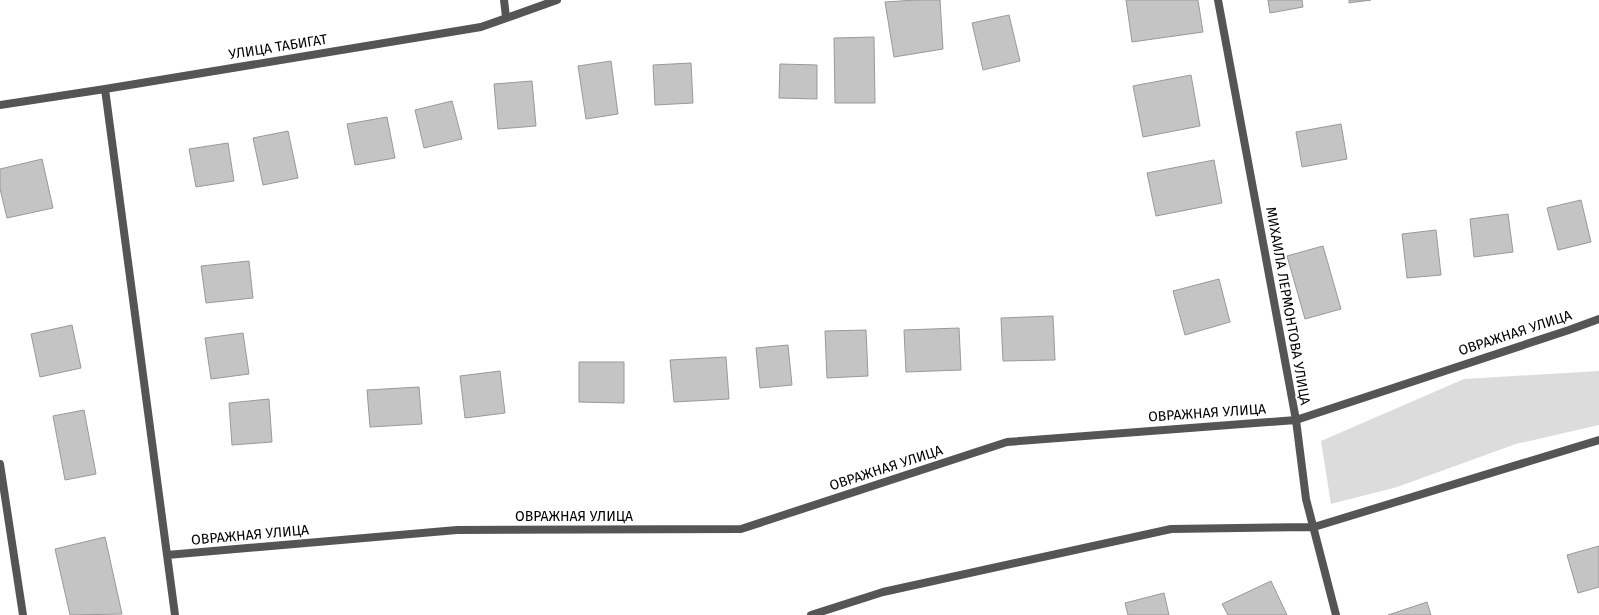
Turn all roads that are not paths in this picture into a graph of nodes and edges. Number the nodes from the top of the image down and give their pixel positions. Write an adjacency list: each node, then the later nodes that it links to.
1 (504, 0): 4 (street)
2 (557, 0): 4 (street, УЛИЦА ТАБИГАТ)
3 (1218, 0): 8 (street, МИХАИЛА ЛЕРМОНТОВА УЛИЦА)
4 (506, 17): 5 (street, УЛИЦА ТАБИГАТ)
5 (105, 89): 6 (street, УЛИЦА ТАБИГАТ); 12 (street)
6 (0, 105)
7 (1599, 319): 8 (street, ОВРАЖНАЯ УЛИЦА)
8 (1296, 420): 11 (street, МИХАИЛА ЛЕРМОНТОВА УЛИЦА); 12 (street, ОВРАЖНАЯ УЛИЦА)
9 (1599, 440): 11 (street)
10 (0, 464): 13 (street)
11 (1314, 527): 15 (street); 16 (street, МИХАИЛА ЛЕРМОНТОВА УЛИЦА)
12 (167, 555): 14 (street)
13 (24, 615)
14 (175, 615)
15 (811, 615)
16 (1336, 615)

